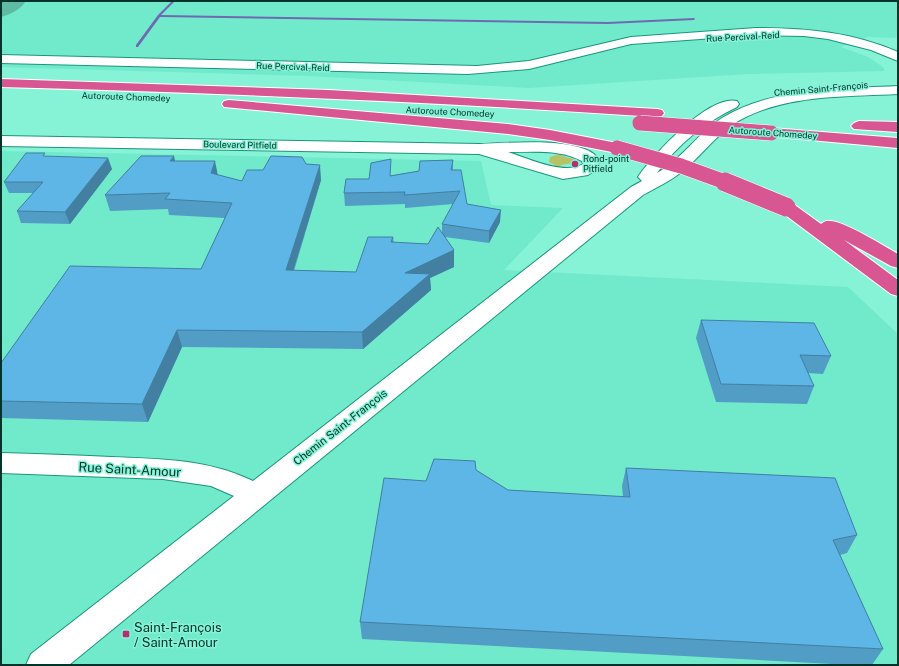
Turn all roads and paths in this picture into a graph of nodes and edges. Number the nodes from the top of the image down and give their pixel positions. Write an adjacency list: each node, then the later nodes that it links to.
1 (583, 51): 2 (street, Rue Percival-Reid); 3 (street, Rue Percival-Reid); 4 (street, Rue Percival-Reid)
2 (898, 57)
3 (1, 59)
4 (898, 65)
5 (898, 82): 16 (street, Chemin Saint-François)
6 (1, 83): 10 (highway, Autoroute Chomedey)
7 (898, 90): 16 (street, Chemin Saint-François)
8 (1, 94): 9 (highway, Autoroute Chomedey)
9 (181, 99): 14 (highway, Autoroute Chomedey, bridge); 17 (highway, bridge)
10 (825, 125): 11 (highway); 12 (highway, Autoroute Chomedey)
11 (898, 127)
12 (898, 131)
13 (1, 141): 15 (street, Boulevard Pitfield)
14 (898, 143)
15 (480, 148): 15 (street, Boulevard Pitfield)
16 (637, 191): 21 (street, Chemin Saint-François)
17 (786, 207): 18 (highway); 19 (highway)
18 (898, 262)
19 (898, 290)
20 (1, 463): 21 (street, Rue Saint-Amour)
21 (254, 495): 22 (street, Chemin Saint-François)
22 (43, 665)

